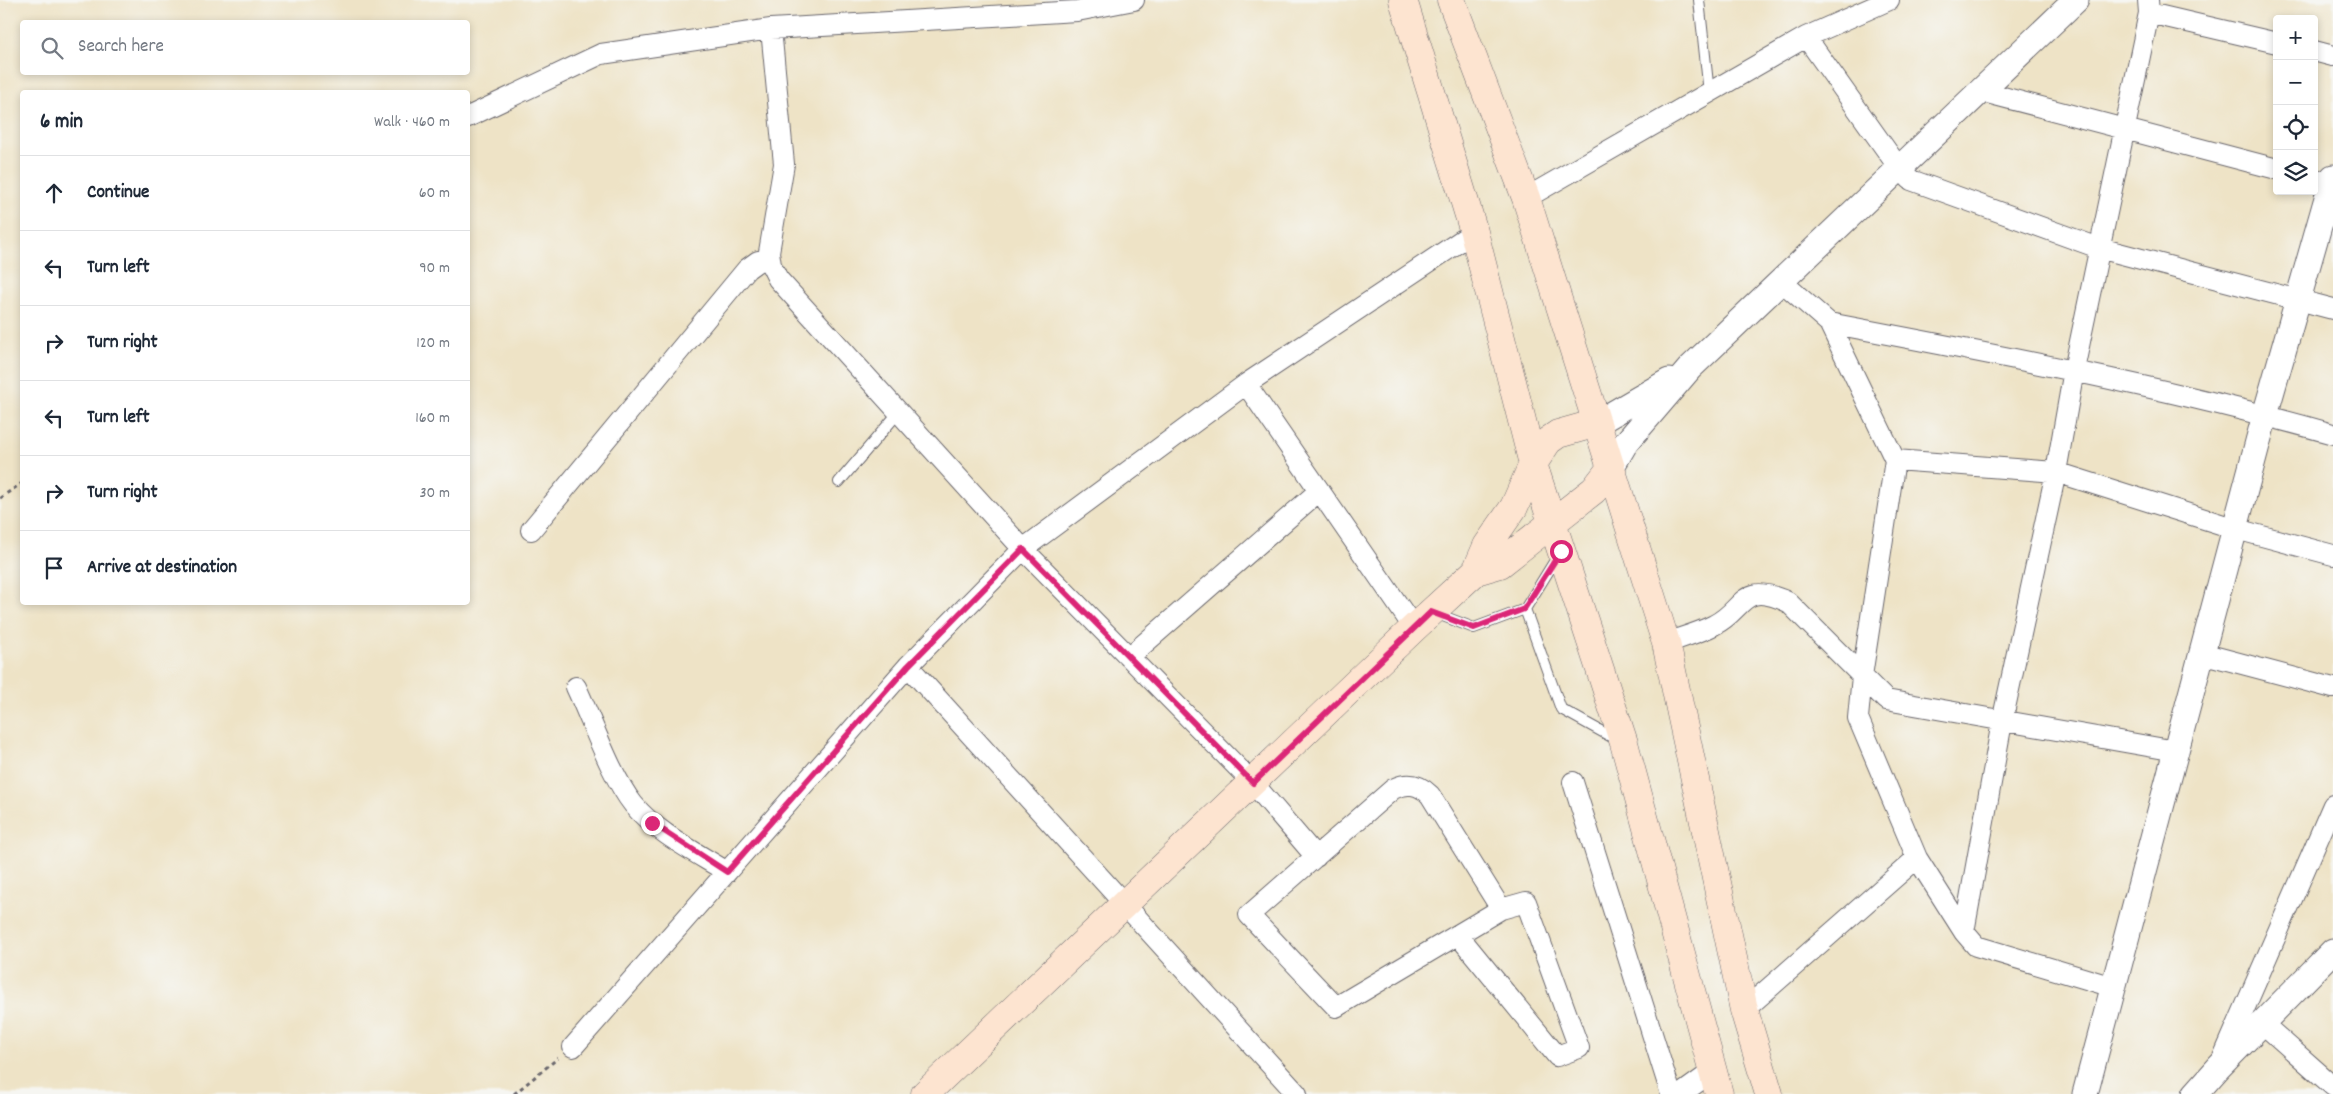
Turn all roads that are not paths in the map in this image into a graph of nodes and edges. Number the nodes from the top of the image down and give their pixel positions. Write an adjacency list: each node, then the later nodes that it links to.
1 (1134, 0): 8 (street)
2 (1403, 0): 21 (main road)
3 (1451, 0): 20 (main road)
4 (1699, 0): 14 (lane)
5 (1889, 0): 9 (street)
6 (2076, 0): 13 (street)
7 (2149, 7): 10 (street); 16 (street)
8 (770, 28): 15 (street); 23 (street)
9 (1806, 37): 14 (street); 17 (street)
10 (2273, 42)
11 (2318, 52): 12 (street)
12 (2333, 56)
13 (1980, 91): 16 (street); 17 (street)
14 (1709, 92): 20 (street)
15 (470, 116)
16 (2125, 129): 18 (street); 22 (street)
17 (1899, 168): 22 (street); 24 (street)
18 (2273, 168)
19 (2328, 181): 25 (street)
20 (1526, 198): 33 (main road)
21 (1474, 232): 30 (street); 36 (main road)
22 (2100, 248): 25 (street); 29 (street)
23 (770, 259): 31 (street); 43 (street)
24 (1781, 281): 27 (street); 28 (street)
25 (2298, 300): 26 (street); 32 (street)
26 (2333, 308)
27 (1829, 323): 29 (street); 35 (street)
28 (1690, 368): 33 (street); 37 (street)
29 (2074, 370): 32 (street); 38 (street)
30 (1246, 384): 40 (street); 44 (street)
31 (899, 412): 39 (lane); 44 (street)
32 (2266, 415): 34 (street); 42 (street)
33 (1597, 424): 36 (main road); 37 (main road)
34 (2333, 434)
35 (1895, 460): 38 (street); 54 (street)
36 (1533, 464): 41 (main road); 47 (main road)
37 (1611, 468): 41 (main road); 50 (main road)
38 (2056, 472): 42 (street); 57 (street)
39 (839, 482)
40 (1319, 491): 49 (street); 52 (street)
41 (1552, 521): 45 (main road); 47 (main road)
42 (2236, 529): 46 (street); 51 (street)
43 (531, 530)
44 (1023, 549): 52 (street); 53 (street)
45 (1561, 551): 48 (lane); 58 (main road)
46 (2333, 555)
47 (1476, 571): 49 (main road)
48 (1524, 609): 49 (lane); 58 (lane)
49 (1422, 620): 61 (main road)
50 (1666, 643): 54 (street); 72 (main road)
51 (2201, 653): 56 (street); 59 (street)
52 (1129, 657): 61 (street)
53 (908, 666): 65 (street); 66 (street)
54 (1862, 676): 57 (street); 64 (street)
55 (576, 687): 65 (street)
56 (2333, 688)
57 (2002, 722): 59 (street); 68 (street)
58 (1624, 743): 76 (main road)
59 (2176, 751): 71 (street)
60 (1573, 782): 80 (street)
61 (1253, 783): 63 (street); 66 (main road)
62 (2333, 805): 75 (street)
63 (1316, 857): 67 (street); 69 (street)
64 (1917, 858): 68 (street); 72 (street)
65 (727, 872): 74 (street)
66 (1124, 902): 78 (main road); 79 (street)
67 (1501, 909): 69 (street); 69 (street)
68 (1964, 932): 71 (street)
69 (1458, 935)
70 (2333, 951): 73 (street)
71 (2113, 987): 83 (street)
72 (1744, 1010): 82 (main road)
73 (2262, 1023): 75 (street); 77 (street)
74 (573, 1047)
75 (2219, 1066): 84 (street)
76 (1716, 1082): 81 (street)
77 (2333, 1086)
78 (925, 1094)
79 (1297, 1094)
80 (1671, 1094)
81 (1681, 1094)
82 (1769, 1094)
83 (2085, 1094)
84 (2194, 1094)

